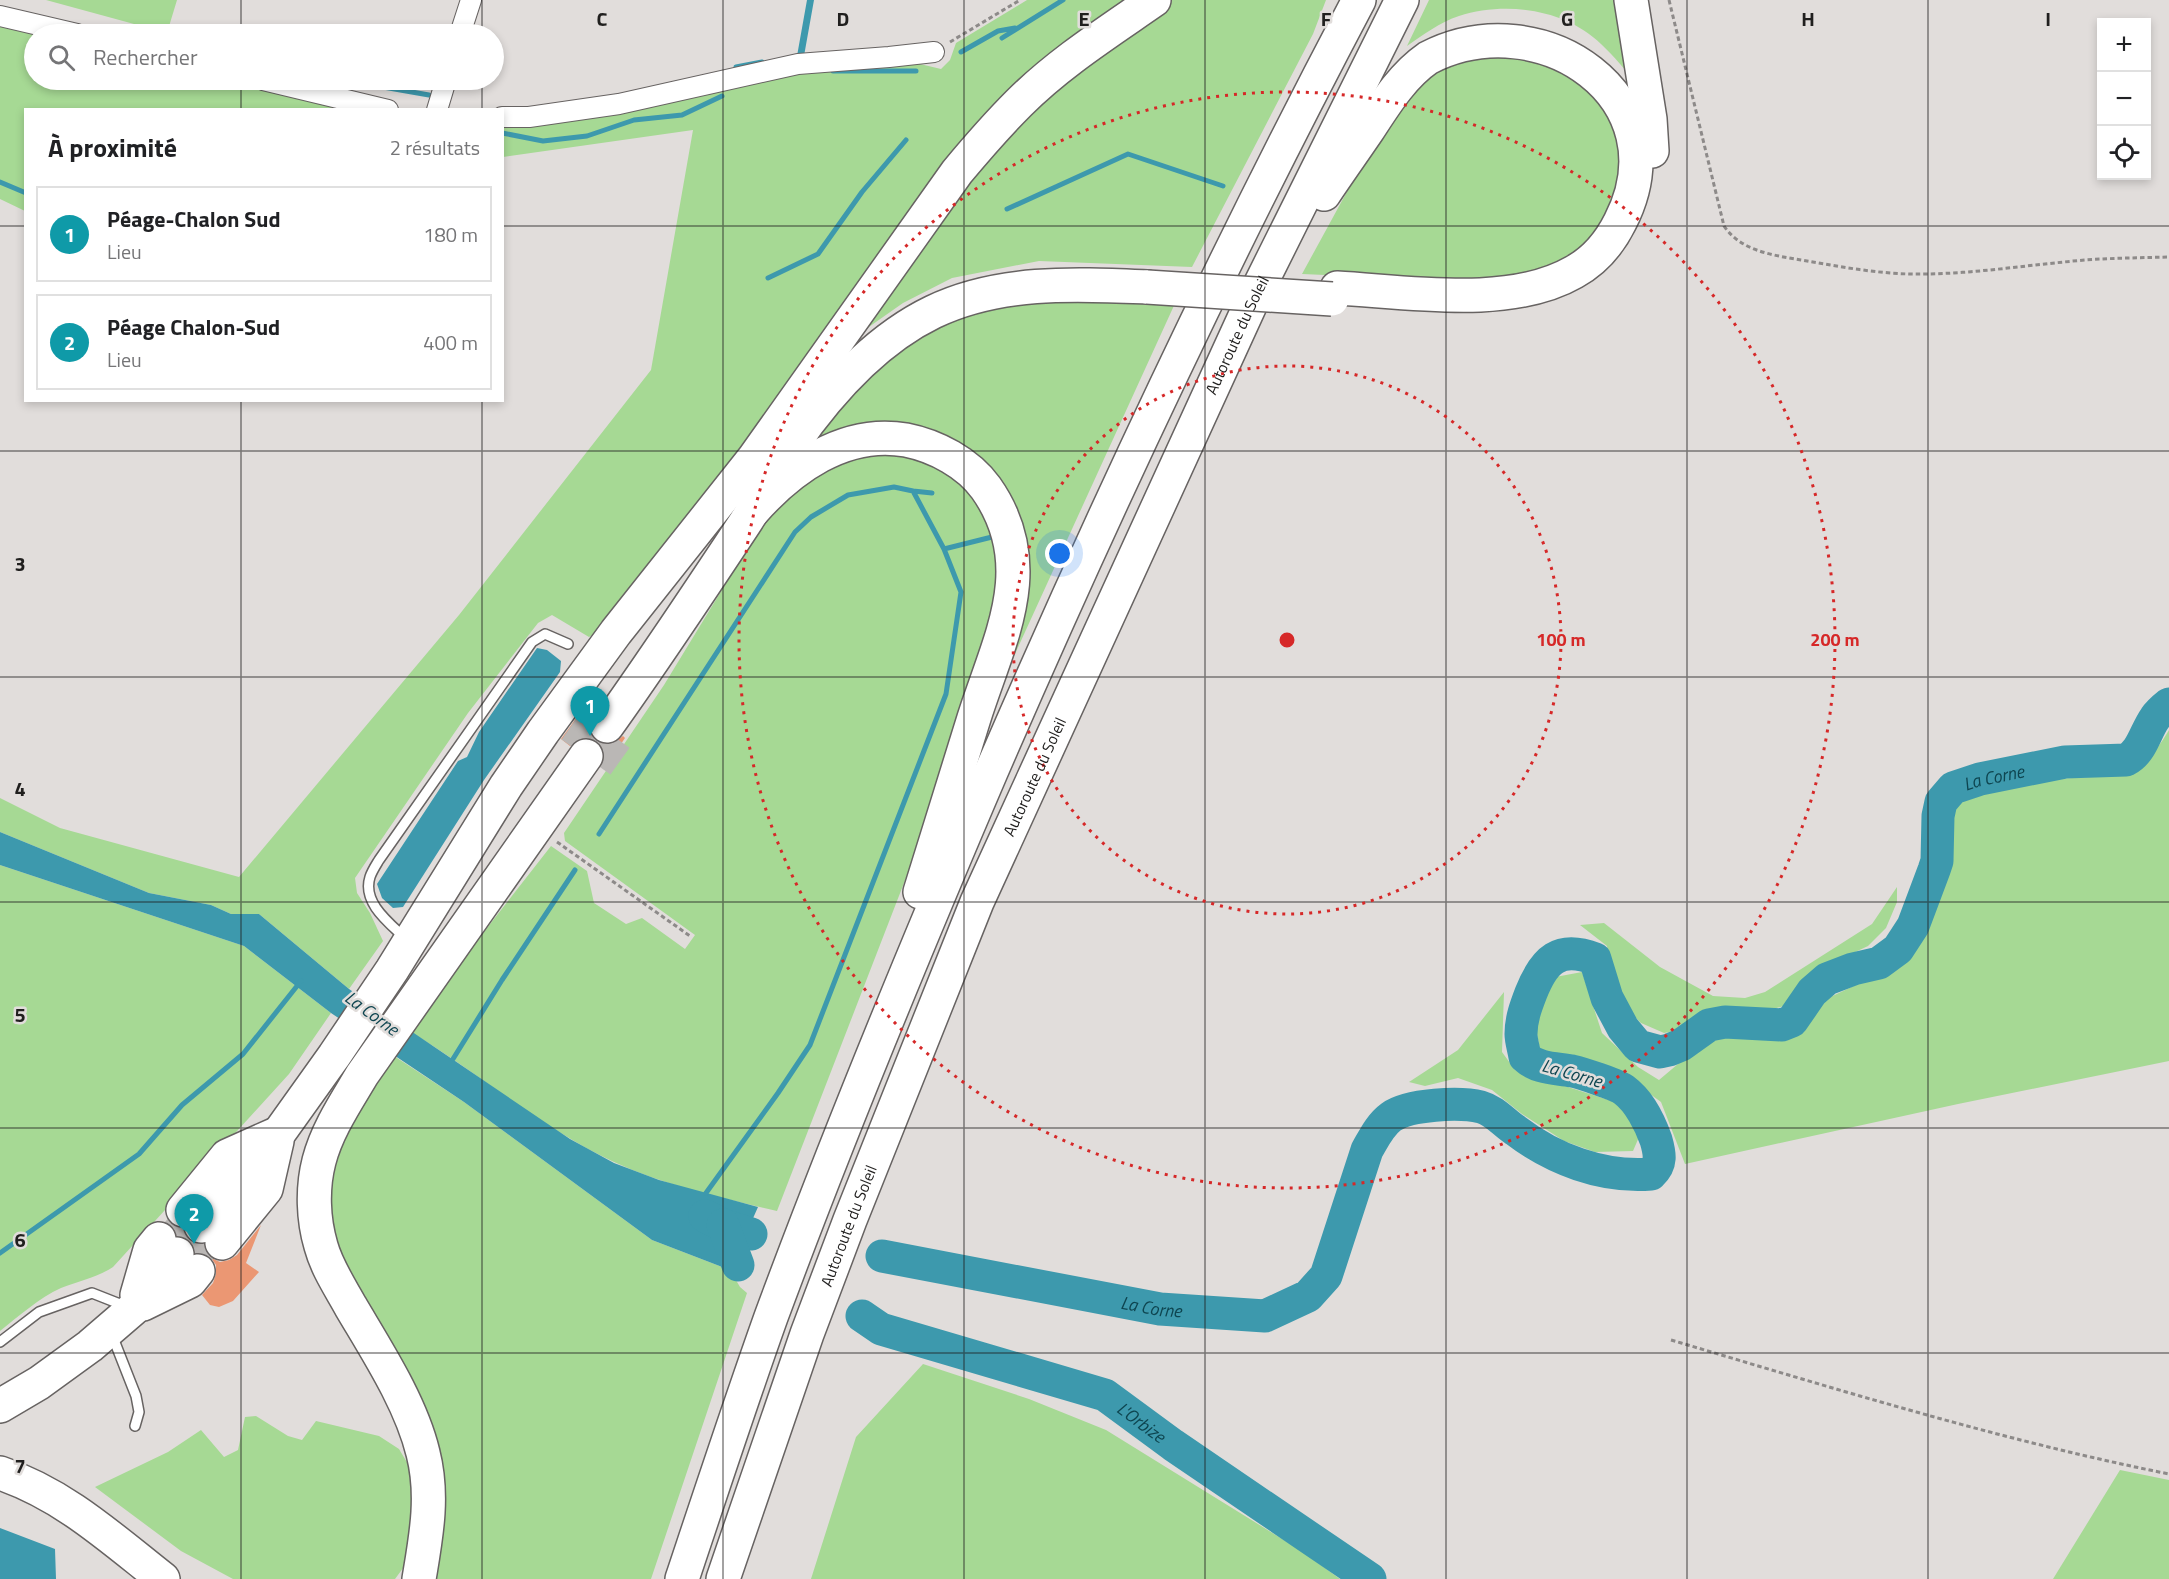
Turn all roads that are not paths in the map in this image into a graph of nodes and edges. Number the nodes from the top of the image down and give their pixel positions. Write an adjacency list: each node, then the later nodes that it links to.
1 (471, 0): 8 (street)
2 (1154, 0): 18 (highway)
3 (1359, 0): 24 (highway)
4 (1402, 0): 17 (highway, Autoroute du Soleil)
5 (1631, 0): 16 (highway)
6 (0, 16): 7 (street)
7 (34, 24)
8 (463, 24)
9 (934, 52): 14 (street)
10 (305, 90): 12 (street)
11 (443, 90): 13 (street)
12 (380, 108)
13 (438, 108)
14 (504, 117)
15 (1150, 281): 16 (highway); 18 (highway); 19 (highway)
16 (1335, 293): 17 (highway)
17 (1252, 301): 36 (highway, Autoroute du Soleil)
18 (754, 458): 23 (highway)
19 (752, 512): 21 (highway); 24 (highway)
20 (568, 644): 23 (lane)
21 (608, 726)
22 (586, 757): 32 (highway)
23 (410, 942): 25 (highway)
24 (858, 1092): 35 (highway)
25 (202, 1226)
26 (178, 1255): 27 (highway)
27 (122, 1319): 28 (lane); 29 (highway); 30 (lane)
28 (0, 1342)
29 (0, 1406)
30 (135, 1426)
31 (0, 1473): 33 (highway)
32 (422, 1565): 34 (highway)
33 (163, 1579)
34 (408, 1579)
35 (682, 1579)
36 (723, 1579)

